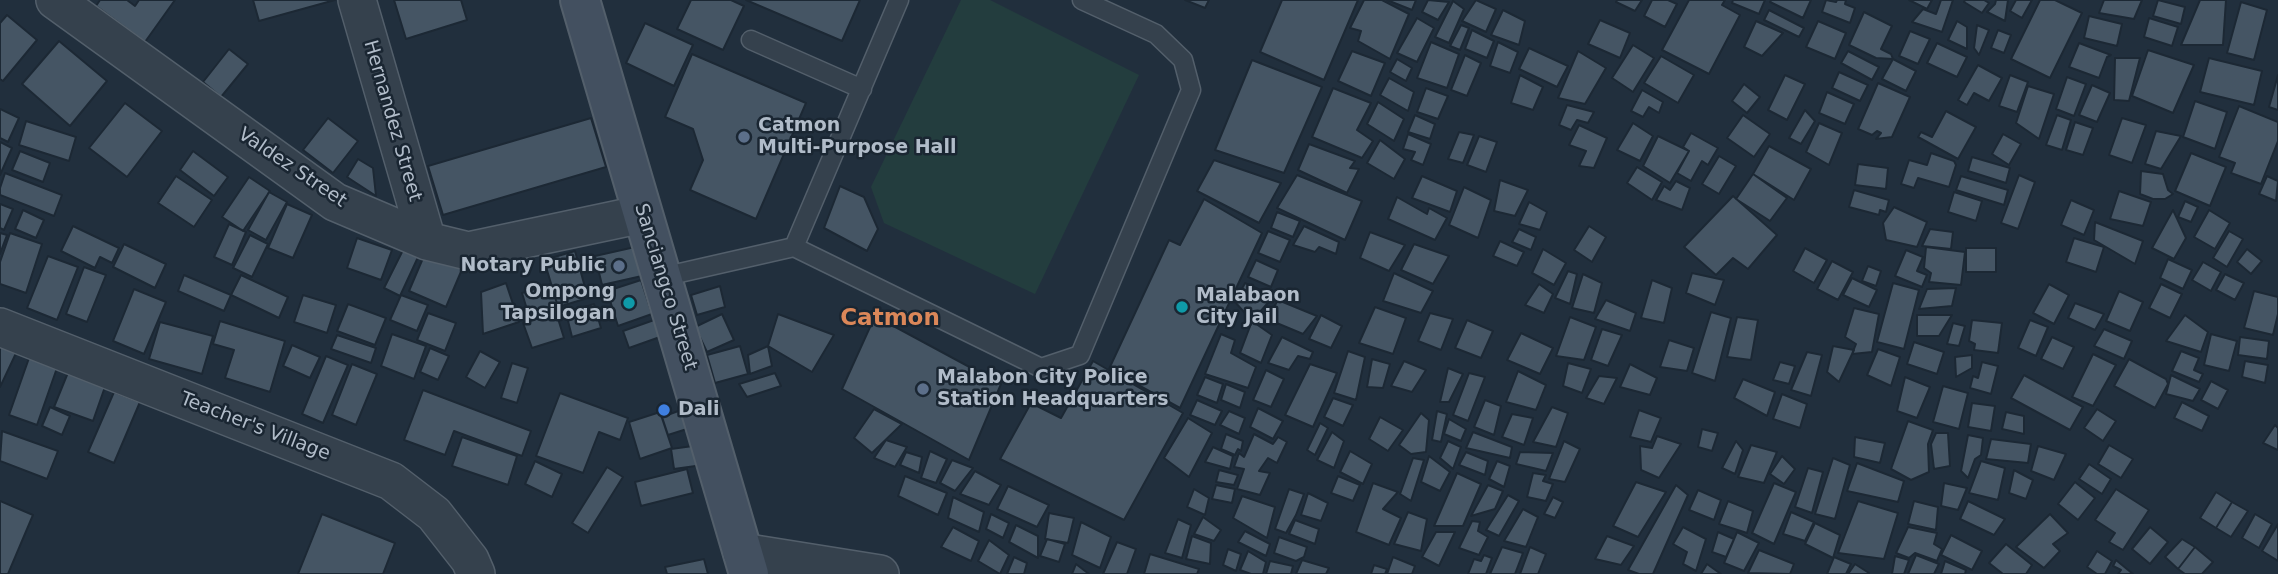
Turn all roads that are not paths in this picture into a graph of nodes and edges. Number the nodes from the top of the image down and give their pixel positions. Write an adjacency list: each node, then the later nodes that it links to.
1 (55, 0): 9 (street, Valdez Street)
2 (357, 0): 9 (street, Hernandez Street)
3 (580, 0): 8 (main road, Sanciangco Street)
4 (900, 0): 7 (lane)
5 (1082, 0): 10 (lane)
6 (751, 40): 7 (lane)
7 (862, 89): 10 (lane)
8 (643, 214): 9 (street, Valdez Street); 11 (main road, Sanciangco Street)
9 (427, 241)
10 (794, 247): 11 (lane)
11 (662, 277): 13 (main road, Sanciangco Street)
12 (0, 327): 14 (street, Teacher's Village)
13 (746, 563): 15 (street)
14 (475, 574)
15 (880, 574)

